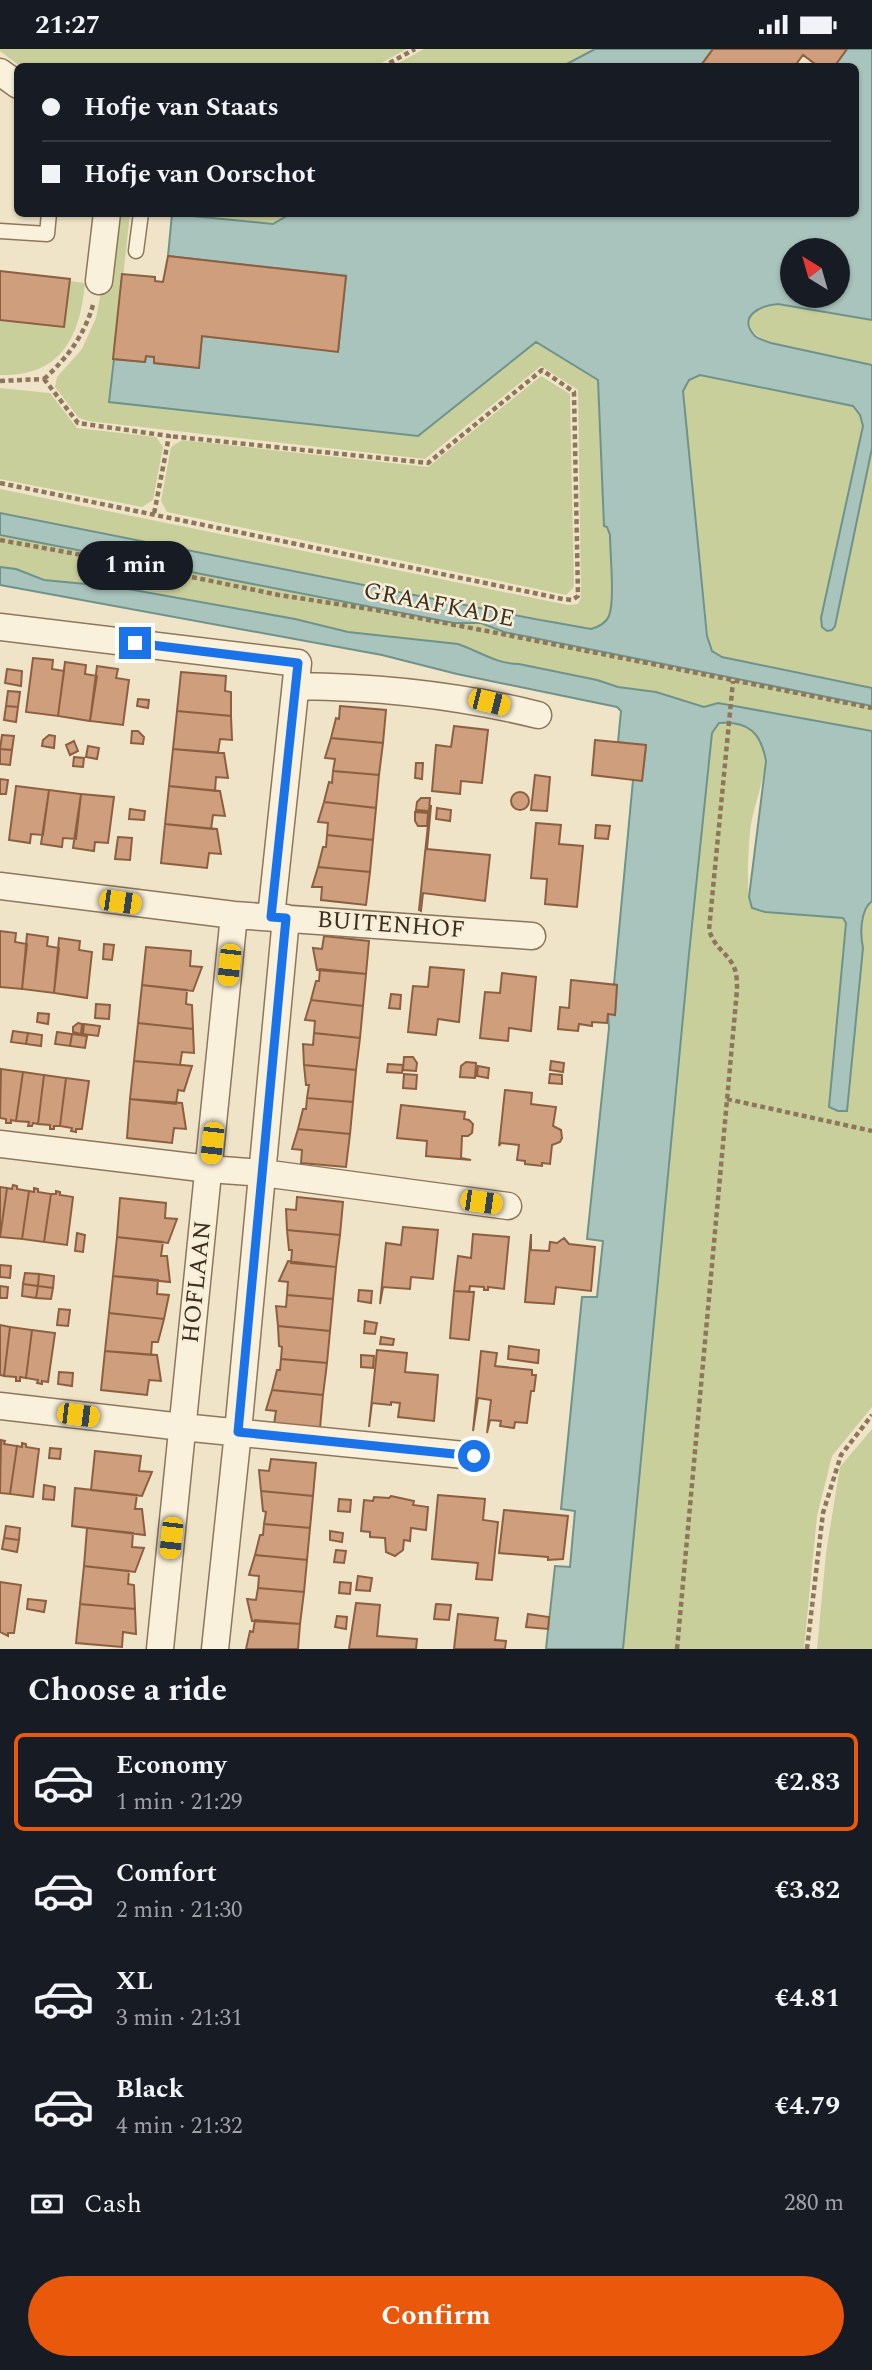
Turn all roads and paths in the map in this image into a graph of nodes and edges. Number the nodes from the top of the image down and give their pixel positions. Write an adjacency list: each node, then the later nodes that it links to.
1 (415, 49): 2 (path)
2 (389, 63)
3 (49, 217): 6 (lane)
4 (107, 217): 8 (street)
5 (140, 217): 7 (lane)
6 (0, 231)
7 (136, 251)
8 (99, 281): 9 (path)
9 (44, 379): 10 (path); 11 (path)
10 (0, 381)
11 (170, 436): 13 (path); 13 (path)
12 (0, 483): 13 (path)
13 (154, 514)
14 (0, 540): 17 (path, GRAAFKADE)
15 (0, 627): 16 (street)
16 (297, 674): 19 (street); 22 (street)
17 (733, 681): 18 (path, GRAAFKADE); 24 (path)
18 (872, 708)
19 (538, 715)
20 (0, 886): 21 (street, BUITENHOF)
21 (234, 915): 22 (street, BUITENHOF); 27 (street, HOFLAAN)
22 (278, 918): 23 (street, BUITENHOF); 28 (street)
23 (532, 936)
24 (727, 1099): 25 (path); 37 (path)
25 (872, 1131)
26 (0, 1144): 27 (street)
27 (209, 1169): 28 (street); 32 (street, HOFLAAN)
28 (263, 1173): 29 (street); 33 (street)
29 (508, 1206)
30 (0, 1406): 32 (street)
31 (872, 1415): 38 (path)
32 (182, 1427): 33 (street); 35 (street, HOFLAAN)
33 (238, 1432): 34 (street); 36 (street)
34 (474, 1456)
35 (160, 1649)
36 (215, 1649)
37 (677, 1649)
38 (807, 1649)

